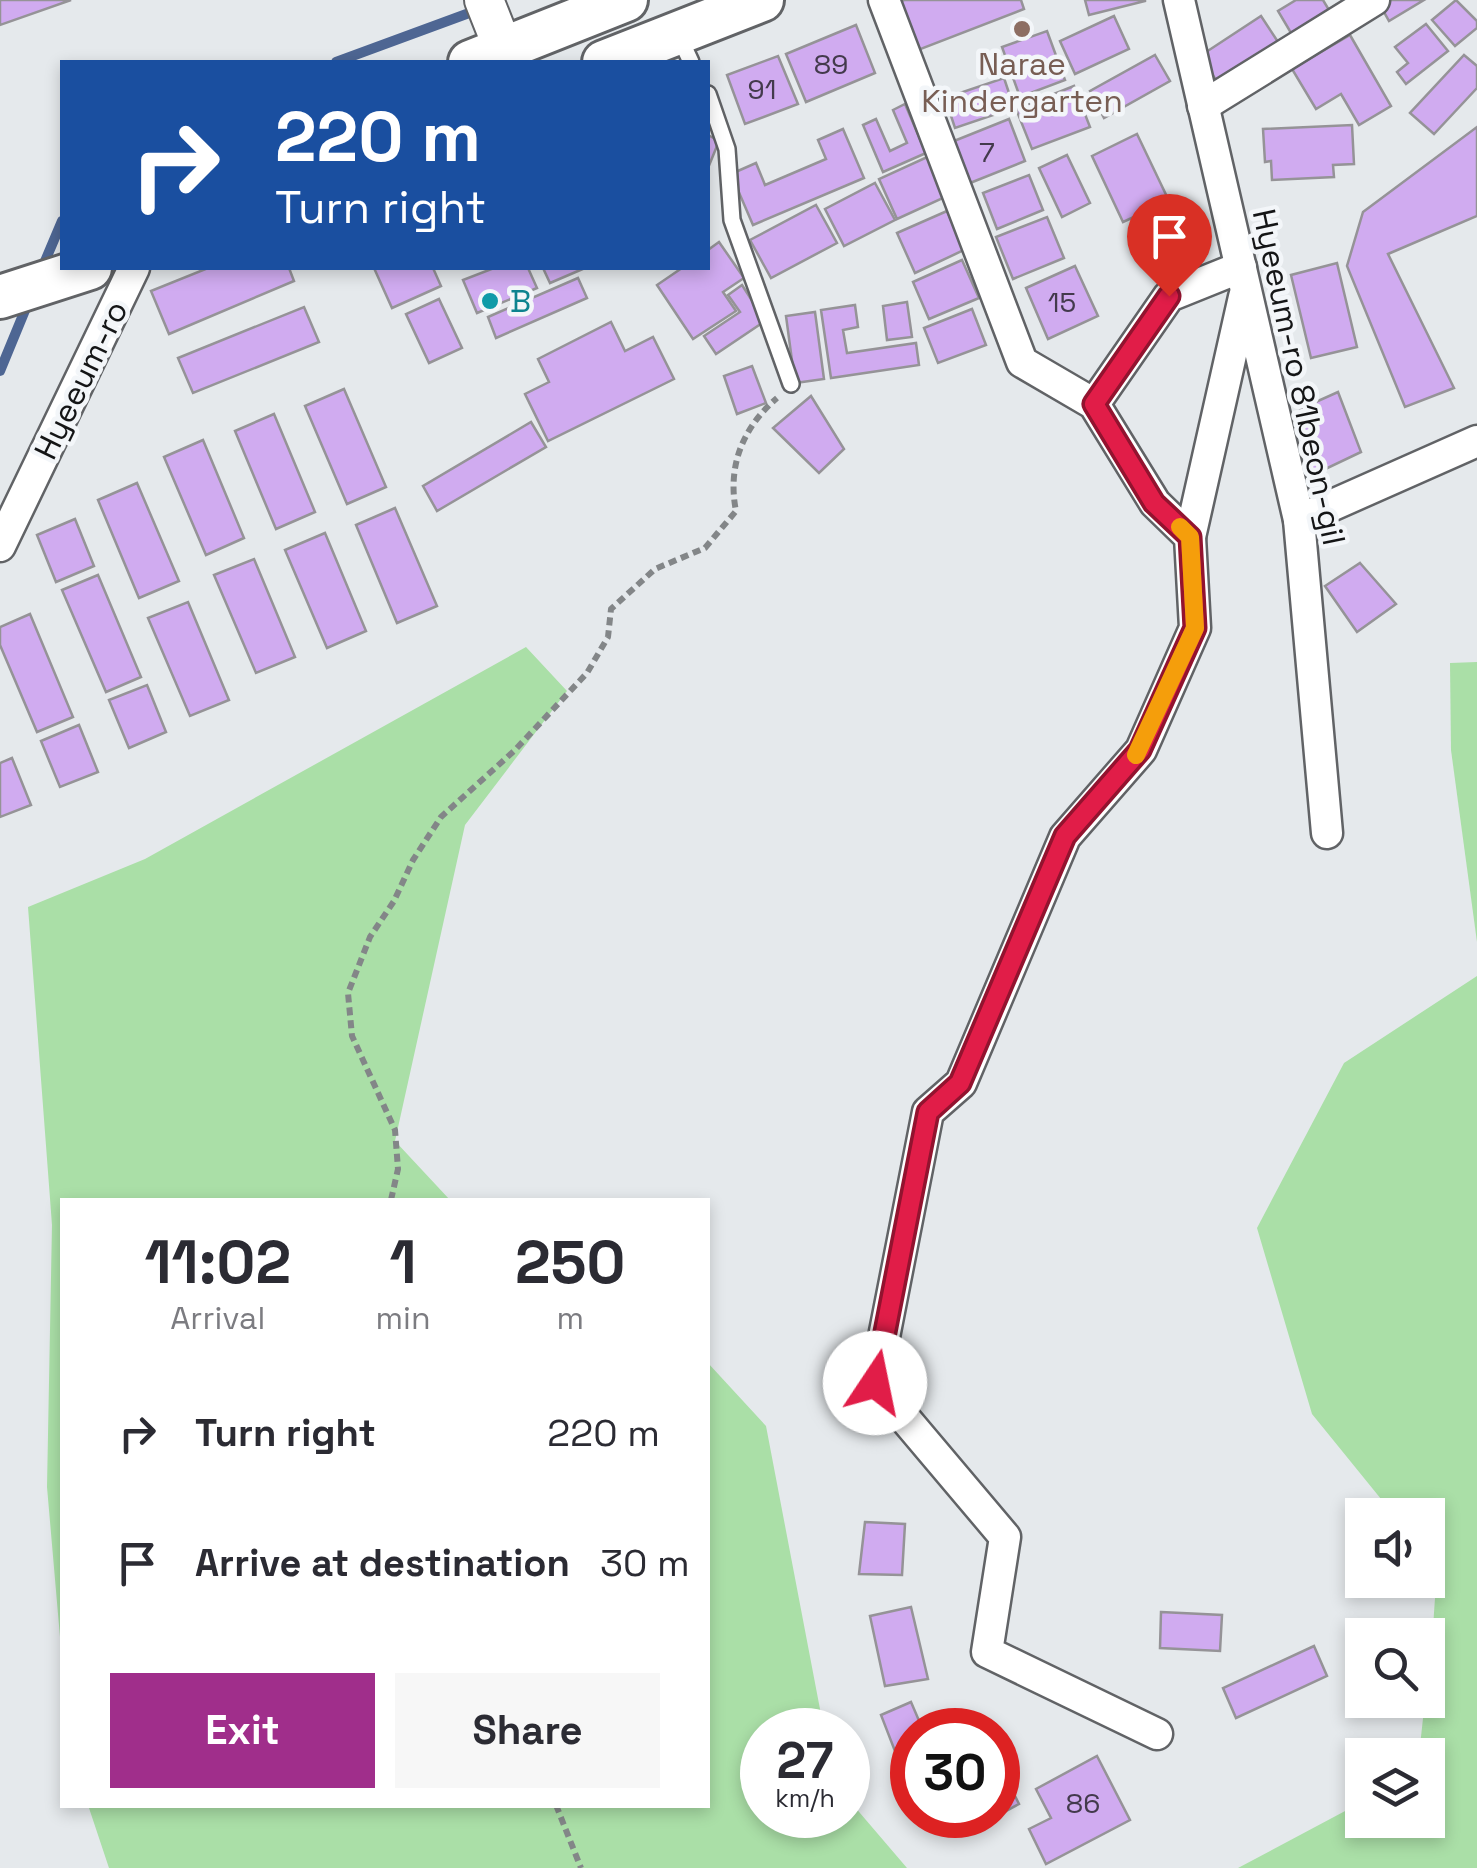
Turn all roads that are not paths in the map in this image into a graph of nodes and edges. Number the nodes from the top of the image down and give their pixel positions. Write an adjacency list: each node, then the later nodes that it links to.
1 (626, 0): 6 (main road)
2 (762, 0): 7 (main road)
3 (884, 0): 16 (street)
4 (1179, 0): 10 (street, Hyeeum-ro 81beon-gil)
5 (1374, 0): 10 (street)
6 (488, 34)
7 (684, 48): 8 (main road)
8 (615, 60)
9 (710, 100): 15 (lane)
10 (1204, 106): 13 (street, Hyeeum-ro 81beon-gil)
11 (84, 270): 14 (main road)
12 (133, 270): 20 (street, Hyeeum-ro)
13 (1243, 278): 16 (street); 18 (street, Hyeeum-ro 81beon-gil); 19 (street)
14 (0, 297)
15 (791, 384)
16 (1094, 404): 19 (street)
17 (1477, 441): 18 (street)
18 (1300, 520): 21 (street, Hyeeum-ro 81beon-gil)
19 (1190, 537): 22 (street)
20 (0, 546)
21 (1327, 833)
22 (1158, 1734)

